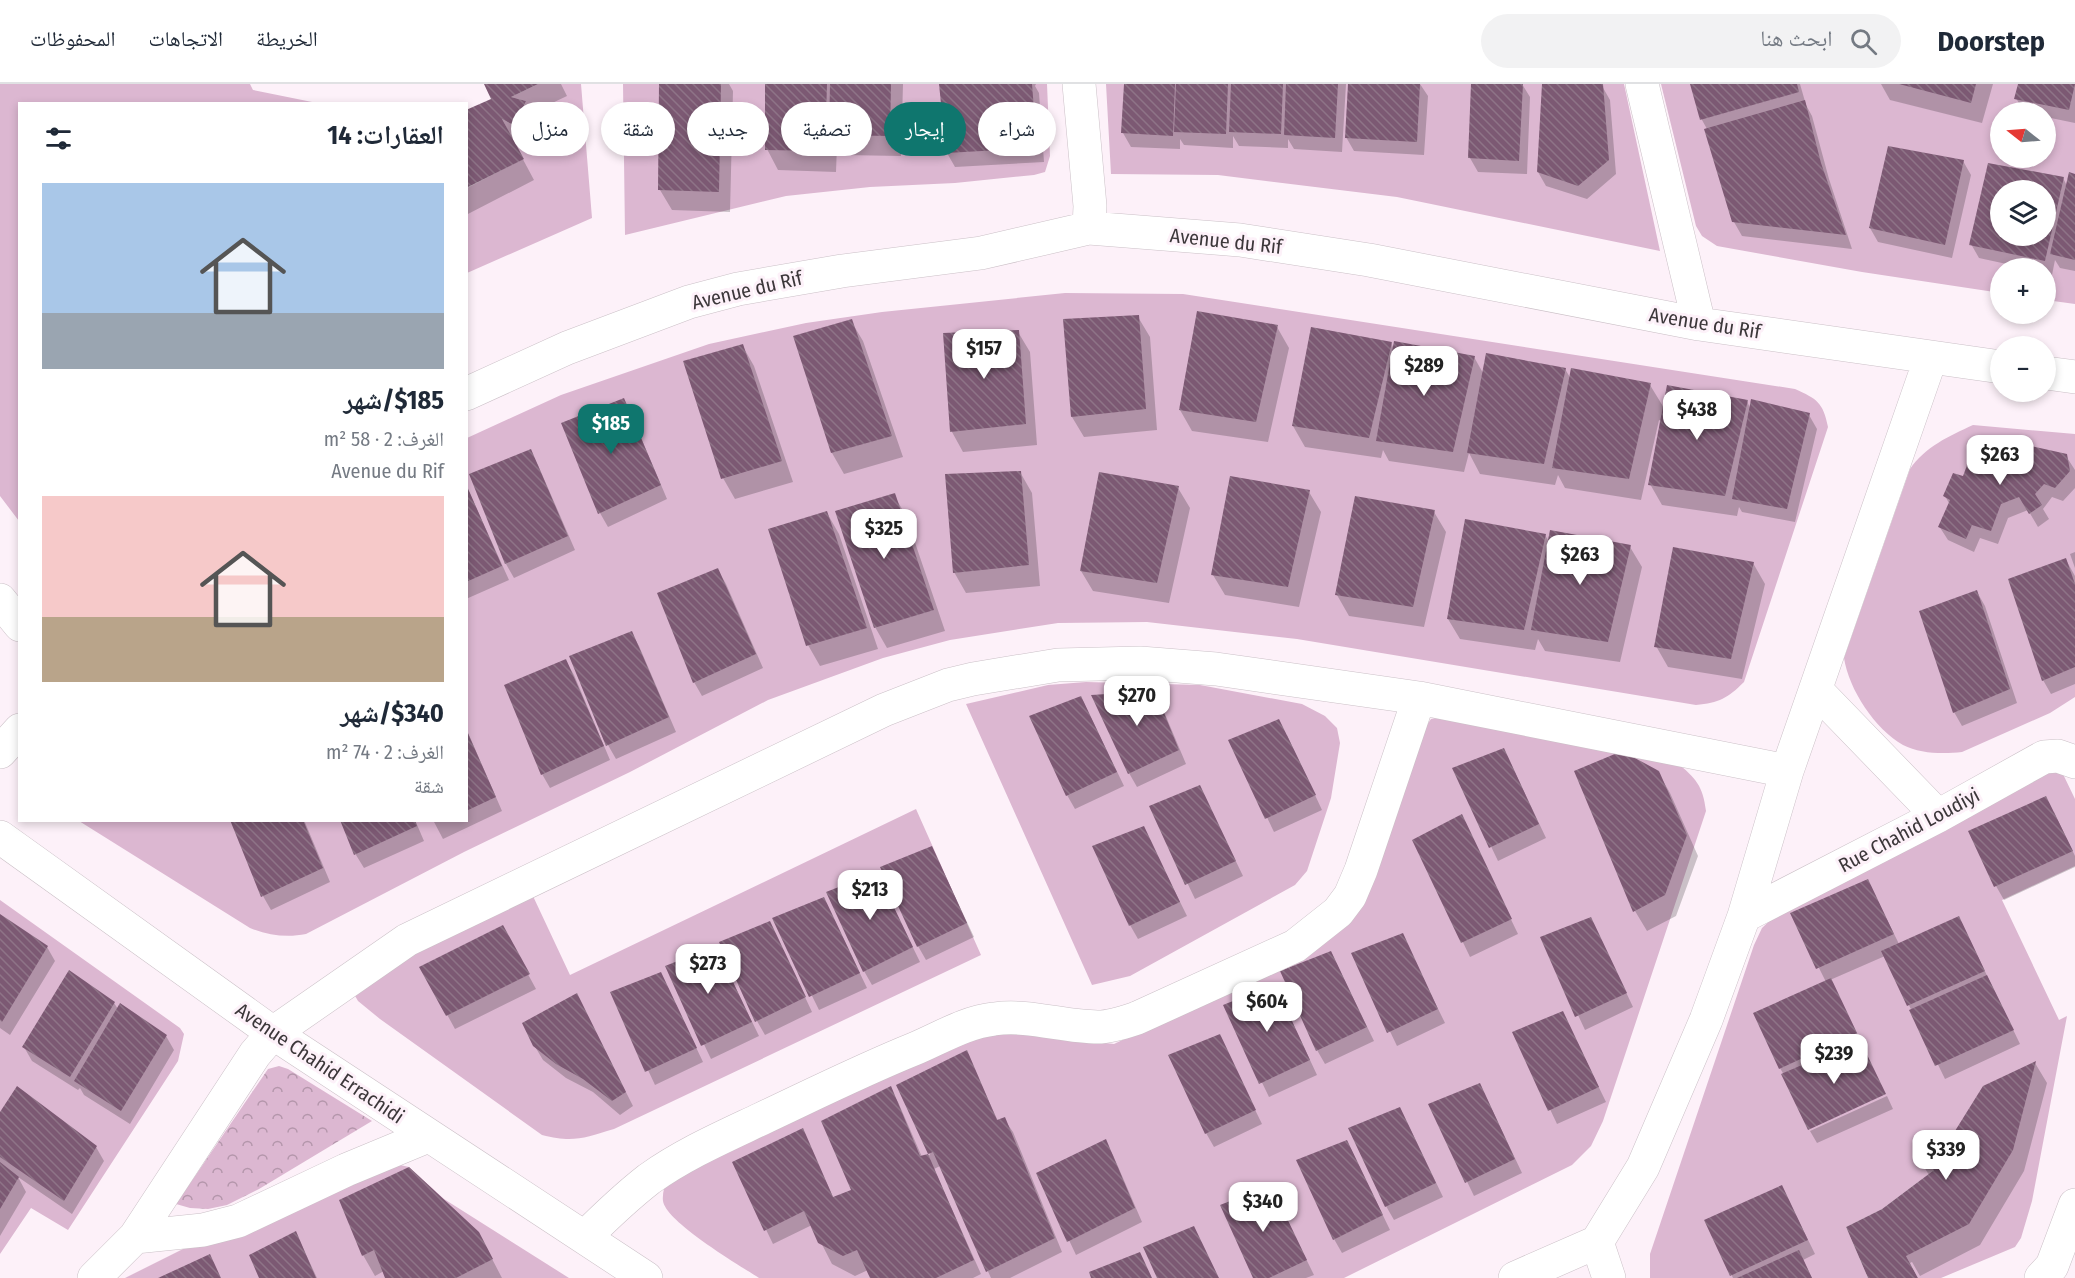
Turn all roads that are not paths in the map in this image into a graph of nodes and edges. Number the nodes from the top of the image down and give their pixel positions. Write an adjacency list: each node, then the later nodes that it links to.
1 (1079, 84): 3 (street)
2 (1642, 84): 4 (street)
3 (1089, 228): 4 (street, Avenue du Rif); 9 (street, Avenue du Rif)
4 (1699, 324): 5 (street, Avenue du Rif)
5 (1931, 357): 6 (street, Avenue du Rif); 12 (street)
6 (1990, 365)
7 (2056, 374): 8 (street)
8 (2075, 376)
9 (468, 393)
10 (0, 600): 11 (street)
11 (18, 622)
12 (1816, 690): 17 (street); 18 (street)
13 (1419, 698): 17 (street); 21 (street); 25 (street)
14 (18, 732): 15 (street)
15 (0, 752)
16 (2075, 762): 18 (street, Rue Chahid Loudiyi)
17 (1787, 771): 20 (street)
18 (1938, 816): 20 (street, Rue Chahid Loudiyi)
19 (0, 837): 21 (street, Avenue Chahid Errachidi)
20 (1744, 916): 26 (street)
21 (273, 1033): 22 (street, Avenue Chahid Errachidi); 24 (street)
22 (428, 1136): 24 (street); 25 (street, Avenue Chahid Errachidi)
23 (2075, 1205): 31 (street)
24 (135, 1237): 27 (street)
25 (585, 1237): 28 (street, Avenue Chahid Errachidi)
26 (1598, 1242): 29 (street); 30 (street)
27 (94, 1278)
28 (646, 1278)
29 (1515, 1278)
30 (1609, 1278)
31 (2041, 1278)

